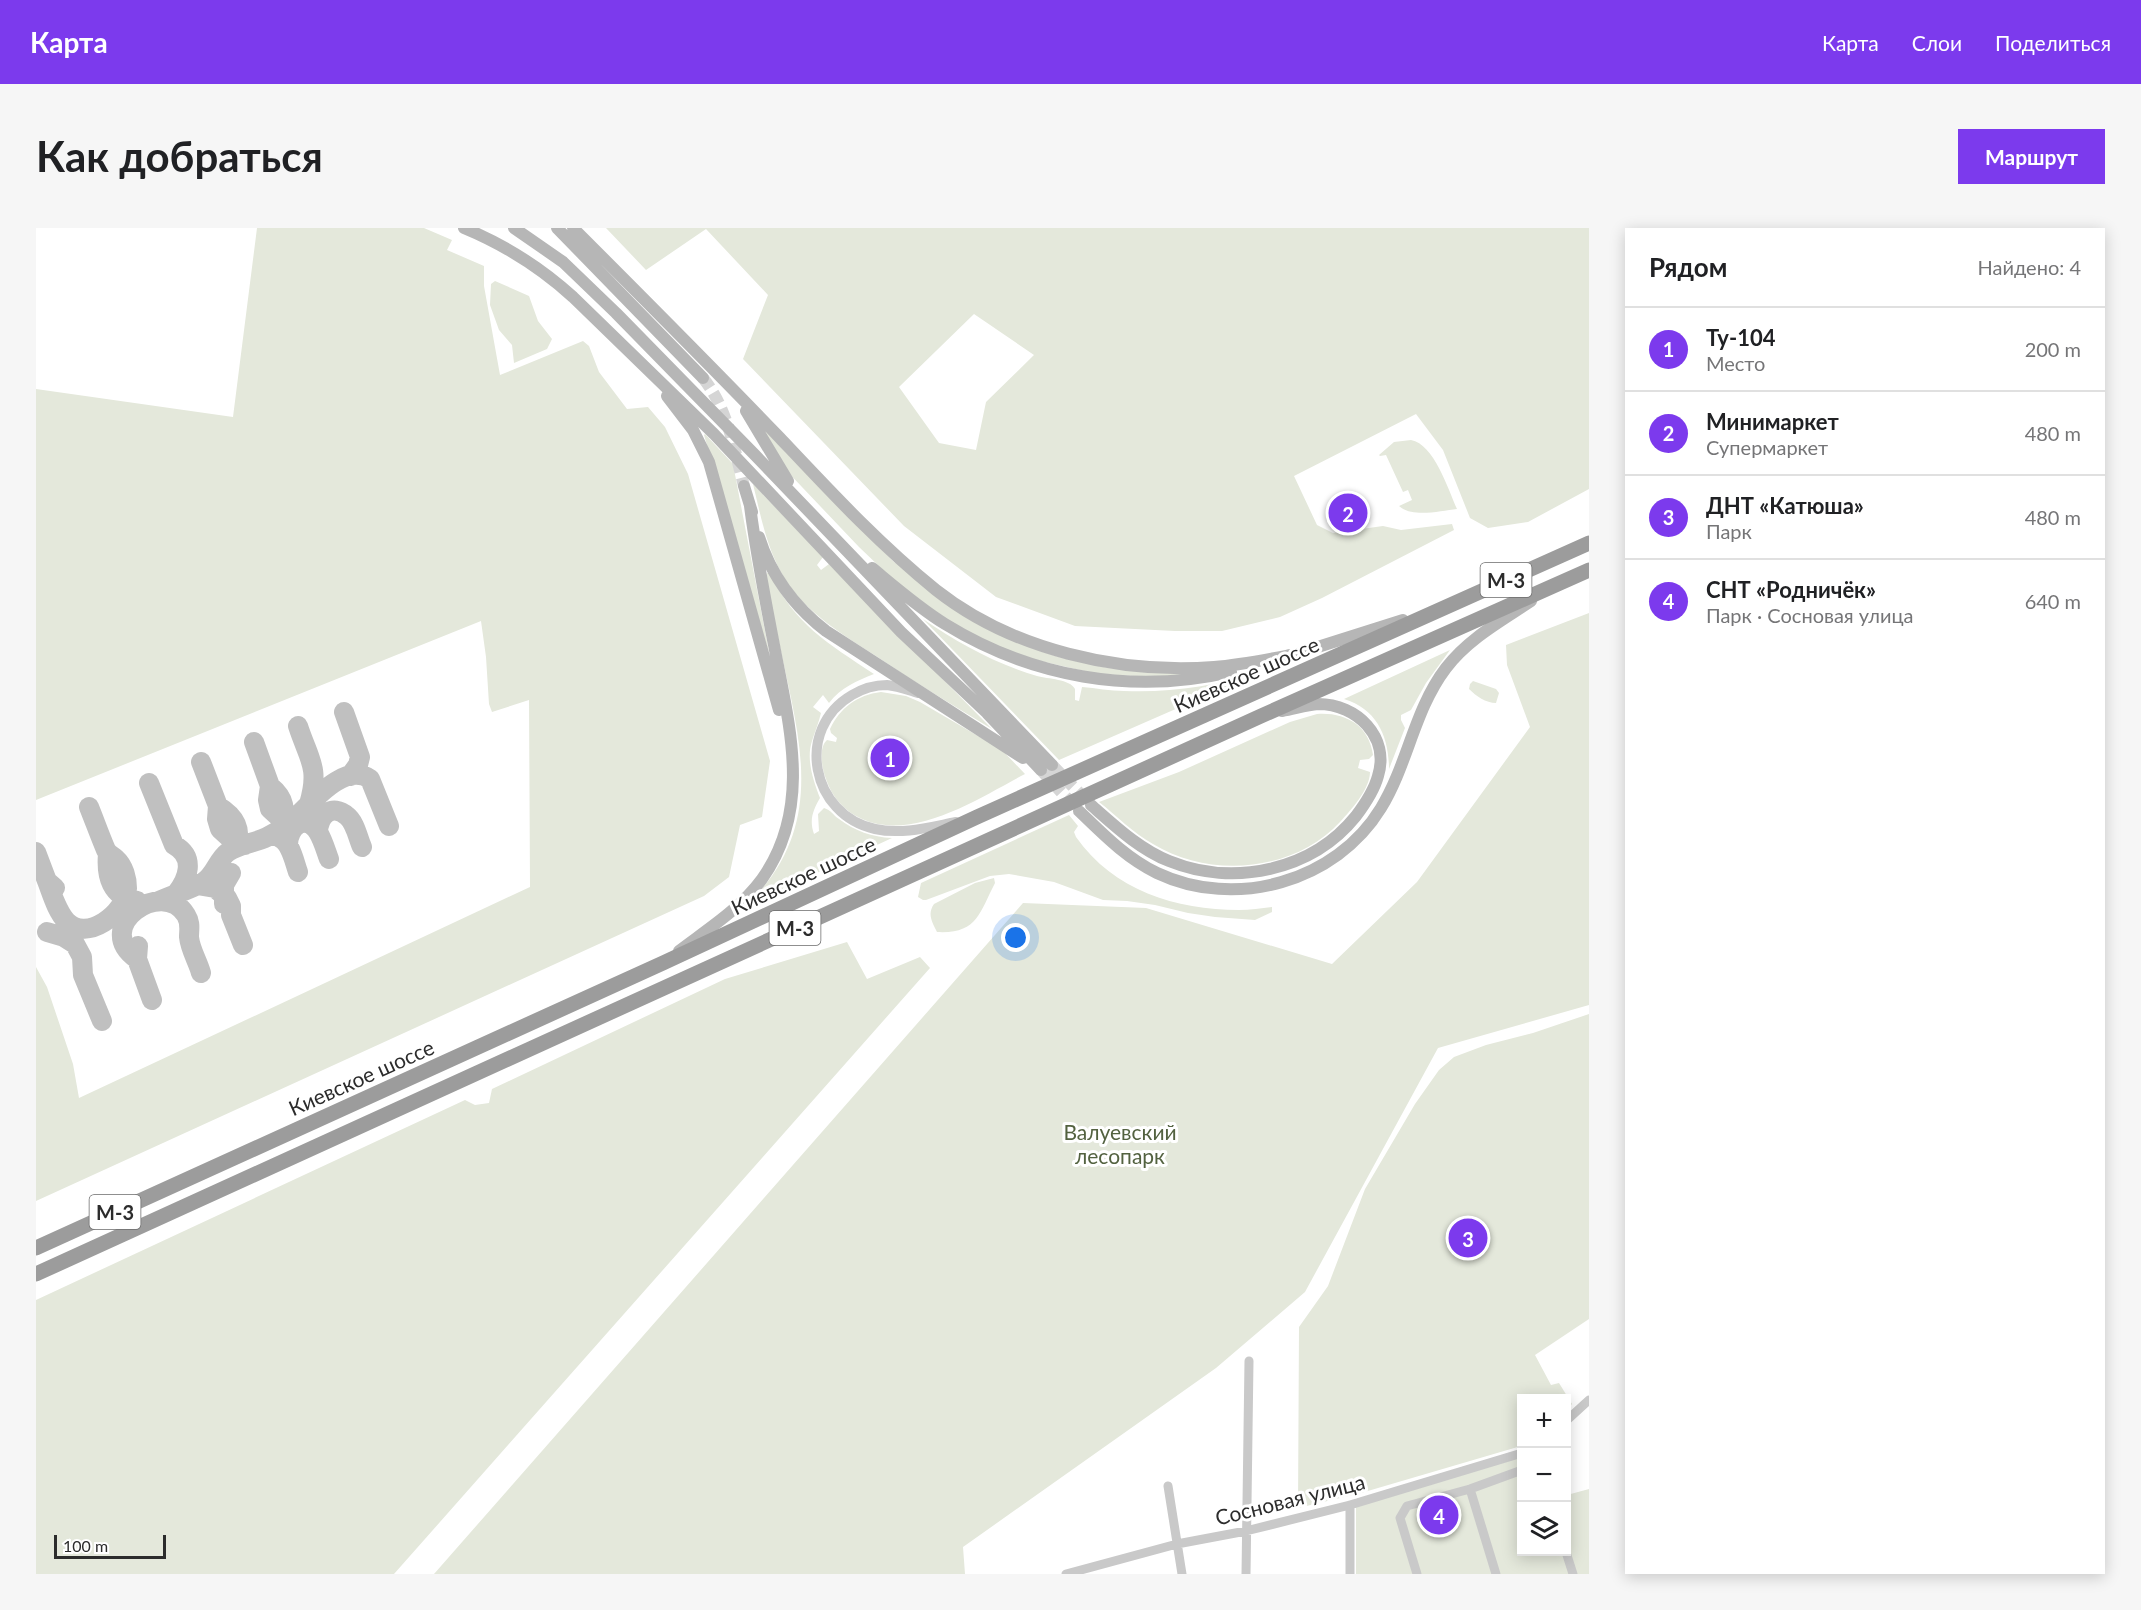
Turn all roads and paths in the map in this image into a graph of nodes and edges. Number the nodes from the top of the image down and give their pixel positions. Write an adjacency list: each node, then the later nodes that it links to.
1 (464, 228): 5 (main road)
2 (514, 228): 10 (main road)
3 (557, 228): 6 (main road)
4 (573, 228): 7 (main road)
5 (645, 367): 19 (main road); 20 (main road)
6 (703, 378)
7 (738, 396): 10 (main road); 16 (main road)
8 (744, 486): 9 (main road)
9 (750, 506): 17 (main road); 19 (main road)
10 (806, 507): 12 (main road)
11 (1589, 543): 15 (highway, Киевское шоссе / М-3)
12 (840, 544): 16 (main road); 20 (main road)
13 (1589, 570): 14 (highway, М-3)
14 (1555, 585): 18 (highway, М-3); 22 (main road)
15 (1456, 603): 16 (main road); 23 (highway, Киевское шоссе / М-3)
16 (1291, 655)
17 (925, 695): 20 (main road); 23 (street)
18 (1261, 716): 21 (main road); 26 (highway, М-3)
19 (793, 760): 24 (main road)
20 (1047, 768)
21 (1091, 805)
22 (1078, 811)
23 (977, 817): 24 (highway, Киевское шоссе / М-3)
24 (663, 963): 25 (highway, Киевское шоссе / М-3)
25 (36, 1248)
26 (36, 1275)
27 (1249, 1361): 35 (street)
28 (1589, 1400): 29 (street)
29 (1571, 1416)
30 (1517, 1454): 34 (street, Сосновая улица)
31 (1517, 1471): 33 (street)
32 (1168, 1486): 36 (street)
33 (1470, 1489): 42 (street); 43 (street)
34 (1350, 1505): 35 (street, Сосновая улица); 41 (street)
35 (1246, 1531): 36 (street, Сосновая улица); 40 (street)
36 (1177, 1544): 38 (street, Сосновая улица); 39 (street)
37 (1568, 1556): 44 (street)
38 (1066, 1574)
39 (1182, 1574)
40 (1246, 1574)
41 (1350, 1574)
42 (1417, 1574)
43 (1496, 1574)
44 (1573, 1574)

